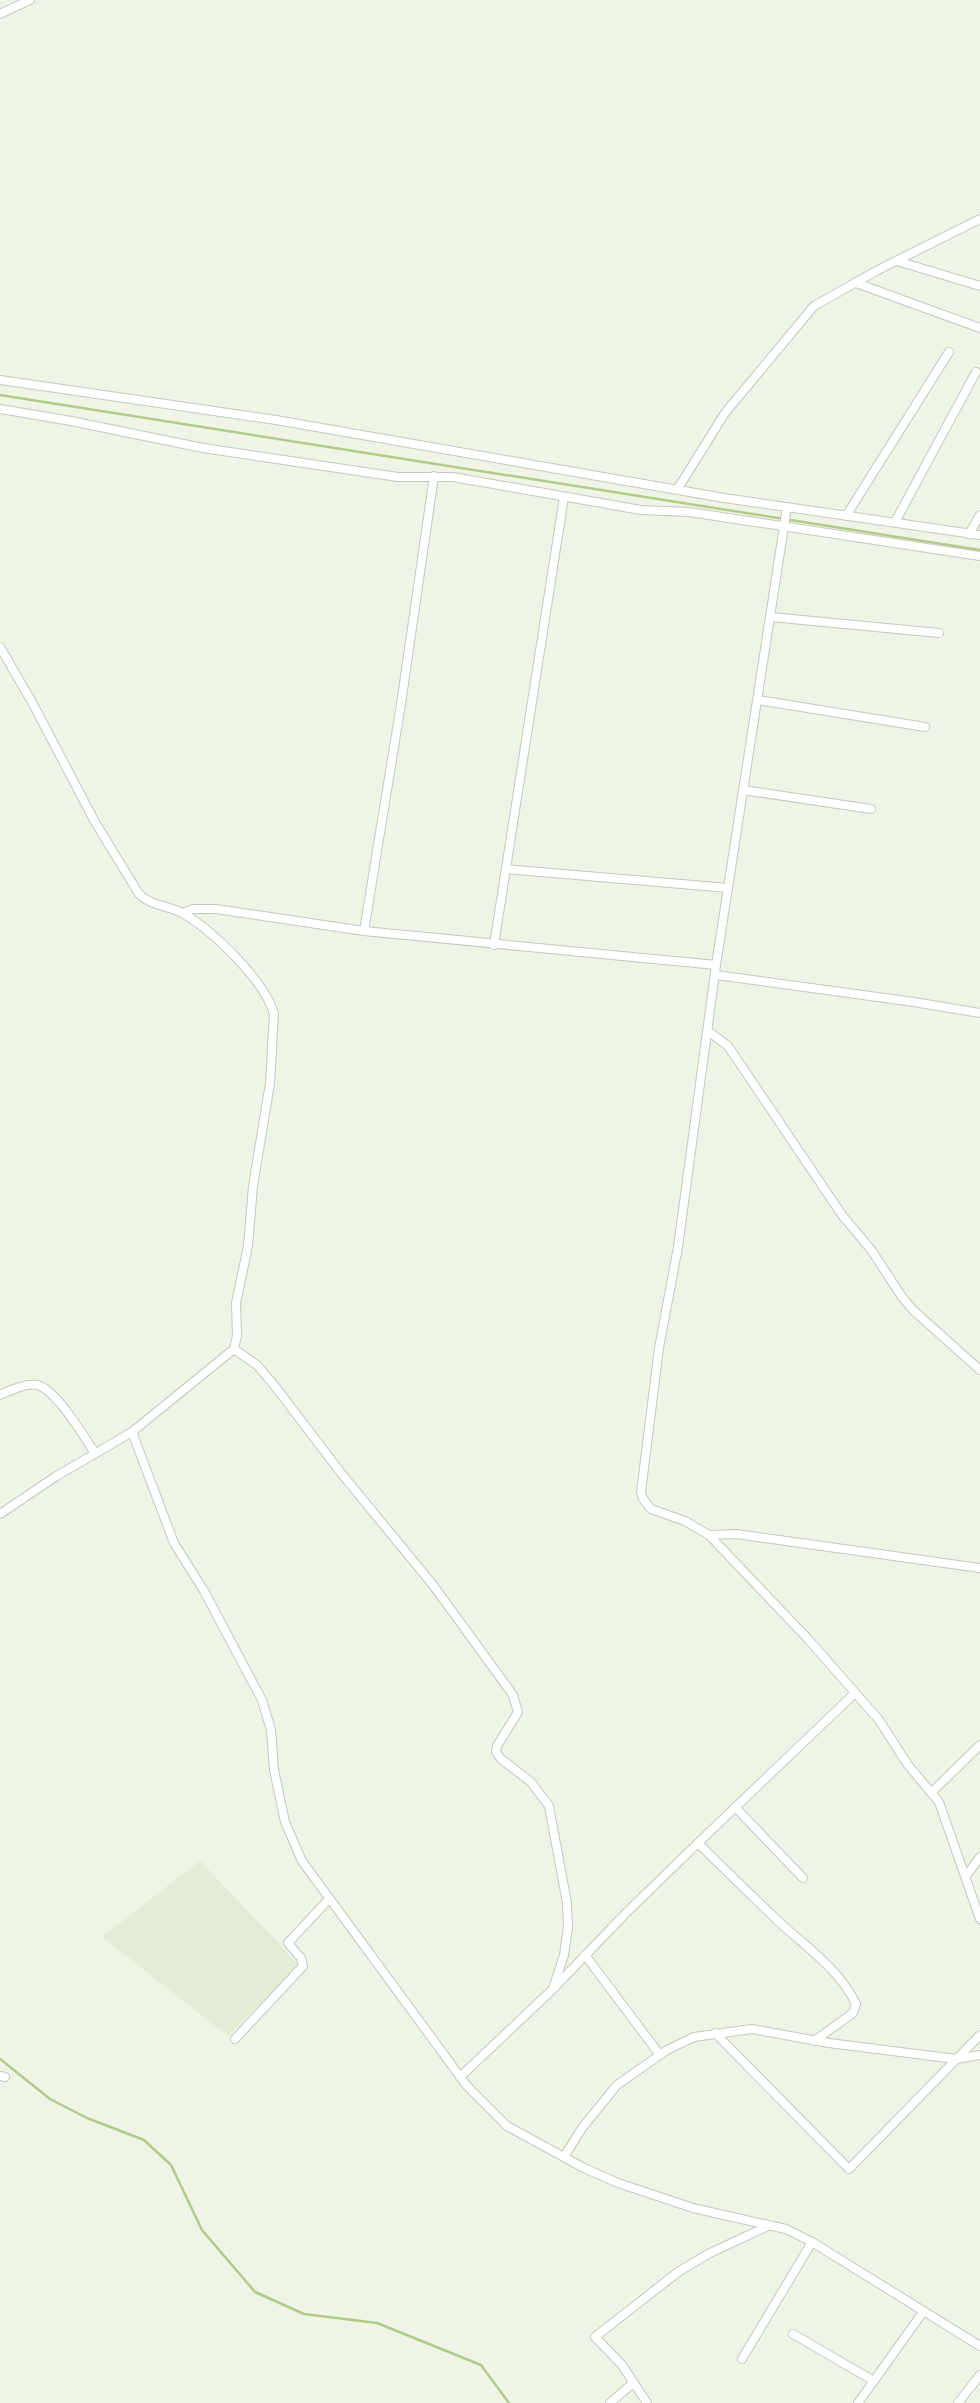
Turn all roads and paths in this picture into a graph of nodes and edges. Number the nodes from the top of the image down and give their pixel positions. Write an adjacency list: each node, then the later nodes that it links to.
1 (30, 0): 2 (street)
2 (0, 14)
3 (980, 219): 4 (street)
4 (897, 261): 5 (street); 6 (street)
5 (856, 283): 7 (street); 13 (street)
6 (980, 286)
7 (980, 328)
8 (949, 352): 17 (street)
9 (976, 372): 18 (street)
10 (0, 380): 13 (street)
11 (0, 409): 12 (street)
12 (434, 476): 14 (street); 33 (street)
13 (677, 490): 15 (street)
14 (564, 497): 19 (street); 30 (street)
15 (786, 509): 17 (street); 19 (street)
16 (980, 515): 20 (street)
17 (846, 516): 18 (street)
18 (895, 522): 20 (street)
19 (783, 524): 22 (street); 23 (street)
20 (969, 534): 21 (street)
21 (980, 535)
22 (980, 556)
23 (771, 617): 24 (street); 26 (street)
24 (939, 633)
25 (0, 647): 32 (street)
26 (758, 700): 27 (street); 28 (street)
27 (925, 727)
28 (743, 790): 29 (street); 31 (street)
29 (871, 809)
30 (506, 869): 31 (street); 34 (street)
31 (728, 888): 35 (street)
32 (183, 913): 33 (street); 39 (street)
33 (364, 931): 34 (street)
34 (494, 945): 35 (street)
35 (716, 965): 36 (street)
36 (716, 975): 37 (street); 38 (street)
37 (980, 1013)
38 (708, 1031): 40 (street); 45 (street)
39 (234, 1349): 42 (street); 58 (street)
40 (980, 1370)
41 (0, 1395): 43 (street)
42 (132, 1432): 43 (street); 55 (street)
43 (95, 1453): 44 (street)
44 (0, 1514)
45 (709, 1534): 46 (street); 47 (street)
46 (980, 1568)
47 (855, 1693): 49 (street); 50 (street)
48 (980, 1745): 49 (street)
49 (932, 1792): 53 (street)
50 (735, 1807): 51 (street); 54 (street)
51 (698, 1842): 57 (street); 62 (street)
52 (980, 1857): 53 (street)
53 (966, 1876): 56 (street)
54 (803, 1878)
55 (329, 1899): 61 (street); 66 (street)
56 (980, 1919)
57 (585, 1955): 58 (street); 63 (street)
58 (553, 1989): 66 (street)
59 (715, 2033): 62 (street); 63 (street); 65 (street)
60 (980, 2035): 65 (street)
61 (235, 2039)
62 (814, 2040): 65 (street)
63 (660, 2055): 67 (street)
64 (980, 2055): 65 (street)
65 (956, 2060)
66 (460, 2077): 67 (street)
67 (564, 2157): 68 (street)
68 (770, 2226): 69 (street); 76 (street)
69 (812, 2242): 70 (street); 73 (street)
70 (923, 2312): 72 (street); 75 (street)
71 (793, 2334): 75 (street)
72 (980, 2346)
73 (742, 2359)
74 (980, 2375): 80 (street)
75 (874, 2381): 79 (street)
76 (633, 2383): 77 (street); 78 (street)
77 (610, 2403)
78 (647, 2403)
79 (858, 2403)
80 (958, 2403)

